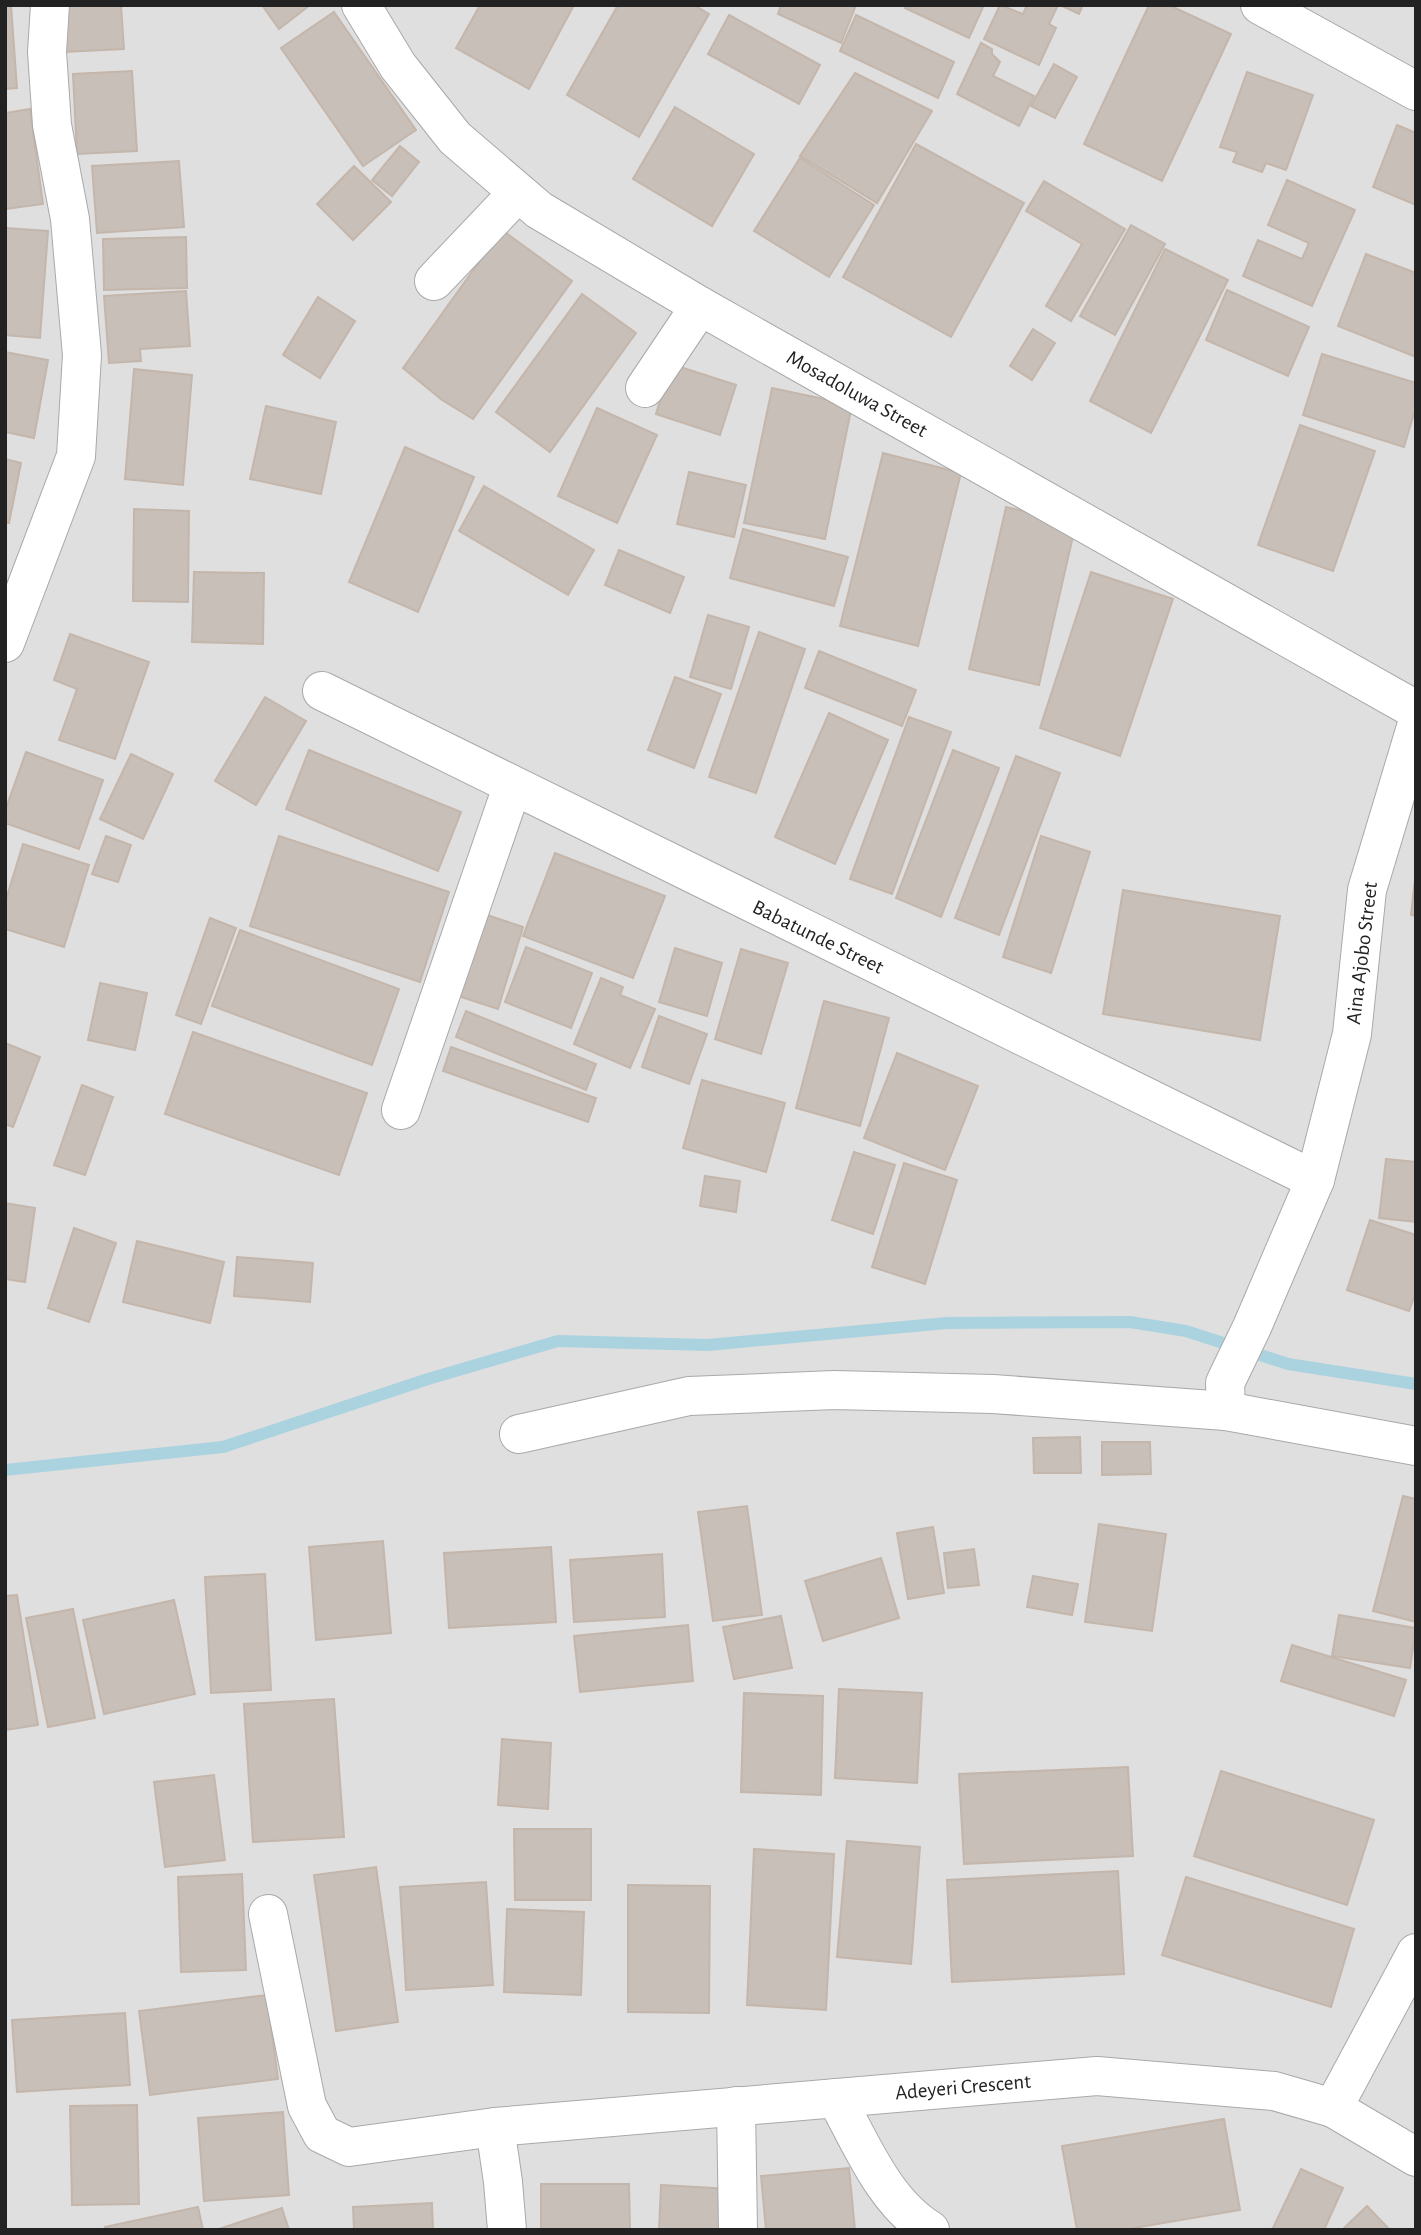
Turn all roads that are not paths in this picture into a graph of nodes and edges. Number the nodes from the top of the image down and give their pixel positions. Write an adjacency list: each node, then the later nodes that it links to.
1 (50, 5): 9 (street)
2 (361, 5): 5 (street, Mosadoluwa Street)
3 (1259, 5): 4 (street)
4 (1416, 91)
5 (520, 194): 6 (street); 7 (street, Mosadoluwa Street)
6 (434, 281)
7 (700, 306): 8 (street); 11 (street, Mosadoluwa Street)
8 (645, 388)
9 (5, 643)
10 (322, 691): 13 (street, Babatunde Street)
11 (1416, 710)
12 (1416, 727): 15 (street, Aina Ajobo Street)
13 (512, 787): 14 (street); 15 (street, Babatunde Street)
14 (401, 1110)
15 (1315, 1180): 16 (street, Aina Ajobo Street)
16 (1225, 1397): 17 (street); 18 (street)
17 (519, 1434)
18 (1416, 1446)
19 (268, 1914): 24 (street, Adeyeri Crescent)
20 (1416, 1953): 23 (street)
21 (836, 2098): 22 (street, Adeyeri Crescent); 23 (street, Adeyeri Crescent); 28 (street)
22 (736, 2106): 24 (street, Adeyeri Crescent); 27 (street)
23 (1333, 2108): 25 (street, Adeyeri Crescent)
24 (495, 2127): 26 (street)
25 (1416, 2157)
26 (507, 2230)
27 (738, 2230)
28 (930, 2230)

